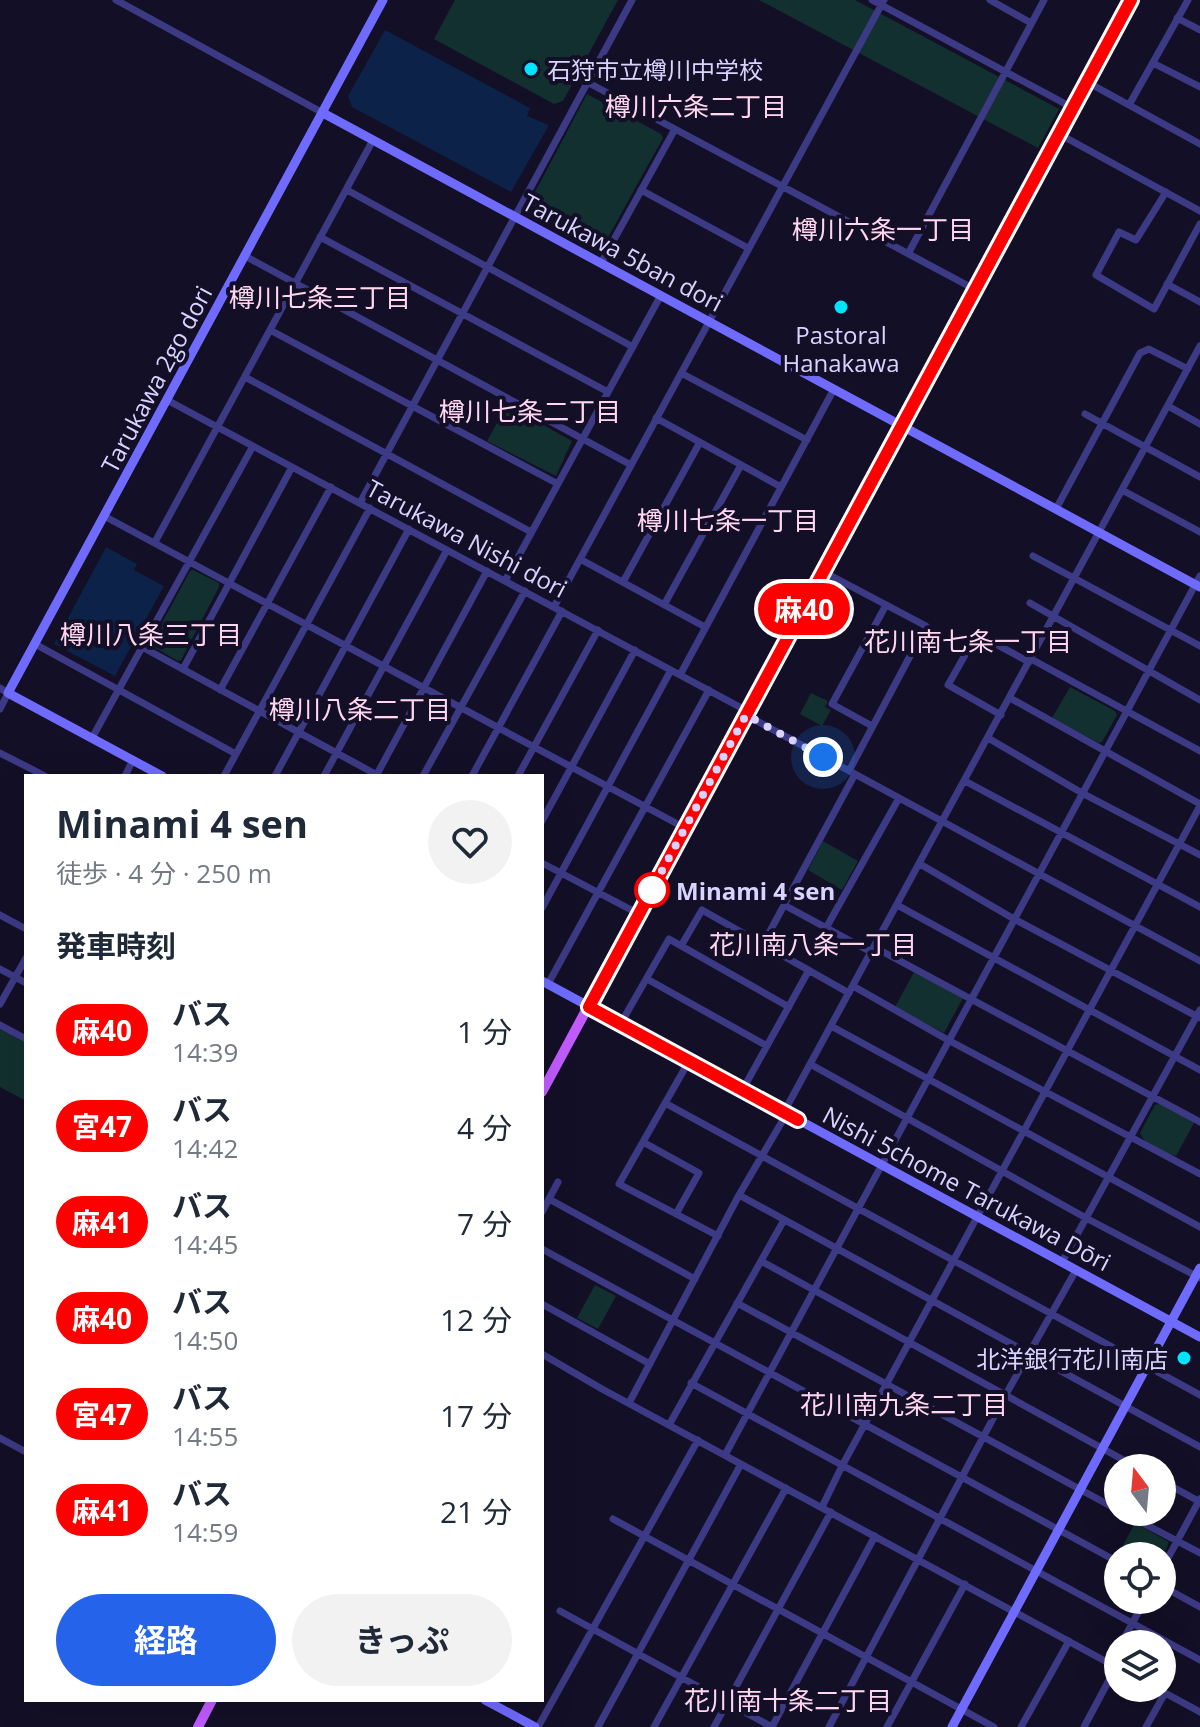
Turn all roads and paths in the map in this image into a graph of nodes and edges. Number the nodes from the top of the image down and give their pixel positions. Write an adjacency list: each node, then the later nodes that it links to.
1 (116, 0): 20 (street)
2 (383, 0): 20 (street, Tarukawa 2go dori)
3 (632, 0): 15 (street)
4 (872, 0): 9 (street)
5 (991, 0): 11 (street)
6 (1044, 0): 11 (street)
7 (1131, 0): 16 (main road)
8 (1188, 0): 10 (street)
9 (882, 2): 14 (street); 25 (street)
10 (1177, 18): 12 (street); 13 (street)
11 (1031, 23): 14 (street)
12 (1200, 30)
13 (1153, 63): 17 (street); 18 (street)
14 (1005, 71): 19 (street); 34 (street)
15 (587, 82): 21 (street); 30 (street)
16 (1087, 82): 18 (street); 19 (main road)
17 (1200, 87)
18 (1129, 105): 24 (street)
19 (1073, 108): 22 (main road)
20 (323, 113): 23 (street, Tarukawa 5ban dori); 35 (street, Tarukawa 2go dori)
21 (675, 129): 25 (street); 27 (street)
22 (1059, 134): 28 (street); 40 (main road)
23 (373, 140): 26 (street); 30 (street, Tarukawa 5ban dori)
24 (1200, 144)
25 (782, 186): 33 (street); 34 (street)
26 (347, 190): 32 (street); 37 (street)
27 (641, 190): 33 (street); 36 (street)
28 (1166, 192): 29 (street); 39 (street)
29 (1200, 211)
30 (514, 216): 36 (street, Tarukawa 5ban dori); 37 (street)
31 (1200, 224): 39 (street)
32 (320, 237): 38 (street); 43 (street)
33 (748, 248): 44 (street)
34 (908, 254): 40 (street)
35 (245, 256): 38 (street); 55 (street, Tarukawa 2go dori)
36 (601, 263): 41 (street, Tarukawa 5ban dori)
37 (488, 267): 43 (street); 47 (street)
38 (294, 283): 45 (street); 48 (street)
39 (1167, 284): 42 (street)
40 (976, 290): 63 (main road)
41 (661, 295): 44 (street, Tarukawa 5ban dori); 47 (street)
42 (1200, 302)
43 (462, 314): 48 (street); 54 (street)
44 (709, 321): 51 (street); 53 (street, Tarukawa 5ban dori)
45 (270, 330): 52 (street); 56 (street)
46 (1200, 346): 49 (street)
47 (633, 347): 54 (street)
48 (436, 360): 56 (street); 64 (street)
49 (1189, 367): 50 (street); 57 (street); 60 (street)
50 (1200, 370)
51 (681, 373): 59 (street); 65 (street)
52 (245, 377): 62 (street); 69 (street)
53 (834, 389): 63 (street, Tarukawa 5ban dori); 65 (street)
54 (608, 392): 64 (street)
55 (167, 400): 62 (street, Tarukawa Nishi dori); 81 (street, Tarukawa 2go dori)
56 (412, 406): 69 (street); 74 (street)
57 (1168, 406): 61 (street); 68 (street)
58 (1085, 414): 60 (street)
59 (656, 418): 66 (street); 70 (street)
60 (1102, 424): 68 (street); 80 (street)
61 (1200, 424)
62 (219, 427): 67 (street, Tarukawa Nishi dori); 86 (street)
63 (903, 427): 80 (street, Tarukawa 5ban dori); 92 (main road)
64 (582, 440): 70 (street); 74 (street)
65 (807, 440): 76 (street)
66 (700, 442): 71 (street); 96 (street)
67 (253, 446): 72 (street, Tarukawa Nishi dori); 90 (street)
68 (1145, 448): 73 (street); 77 (street)
69 (387, 453): 78 (street); 83 (street)
70 (631, 465): 89 (street)
71 (741, 465): 76 (street); 101 (street)
72 (292, 467): 75 (street, Tarukawa Nishi dori); 94 (street)
73 (1200, 477)
74 (558, 484): 83 (street)
75 (331, 487): 78 (street, Tarukawa Nishi dori); 99 (street)
76 (781, 487): 106 (street)
77 (1122, 490): 84 (street); 85 (street)
78 (360, 503): 79 (street, Tarukawa Nishi dori)
79 (370, 508): 82 (street, Tarukawa Nishi dori); 105 (street)
80 (1056, 509): 85 (street, Tarukawa 5ban dori)
81 (104, 516): 86 (street); 109 (street, Tarukawa 2go dori)
82 (409, 529): 87 (street, Tarukawa Nishi dori); 110 (street)
83 (531, 532): 95 (street)
84 (1200, 532)
85 (1099, 533): 93 (street); 97 (street, Tarukawa 5ban dori)
86 (155, 542): 90 (street)
87 (447, 550): 91 (street, Tarukawa Nishi dori); 115 (street)
88 (1033, 556): 93 (street)
89 (580, 559): 96 (street); 103 (street)
90 (190, 561): 94 (street); 112 (street)
91 (487, 571): 95 (street, Tarukawa Nishi dori); 120 (street)
92 (824, 572): 102 (street); 131 (main road)
93 (1075, 578): 104 (street); 108 (street)
94 (229, 581): 99 (street); 116 (street)
95 (505, 581): 98 (street, Tarukawa Nishi dori)
96 (623, 582): 101 (street)
97 (1198, 582): 108 (street)
98 (525, 591): 103 (street, Tarukawa Nishi dori); 127 (street)
99 (267, 601): 105 (street); 122 (street)
100 (1030, 603): 104 (street)
101 (664, 605): 106 (street)
102 (886, 605): 134 (street); 134 (street)
103 (558, 609): 107 (street, Tarukawa Nishi dori); 133 (street)
104 (1054, 616): 114 (street); 118 (street)
105 (308, 623): 110 (street); 130 (street)
106 (705, 627): 119 (street)
107 (598, 630): 113 (street, Tarukawa Nishi dori); 138 (street)
108 (1170, 630): 111 (street); 118 (street)
109 (35, 644): 121 (street); 124 (street, Tarukawa 2go dori)
110 (347, 644): 115 (street); 135 (street)
111 (1200, 646)
112 (142, 647): 116 (street); 121 (street)
113 (635, 650): 117 (street, Tarukawa Nishi dori); 145 (street)
114 (1030, 661): 125 (street); 129 (street); 132 (street)
115 (384, 664): 120 (street); 142 (street)
116 (183, 669): 122 (street)
117 (671, 670): 119 (street, Tarukawa Nishi dori); 159 (street)
118 (1148, 672): 126 (street); 129 (street)
119 (680, 675): 123 (street, Tarukawa Nishi dori)
120 (424, 686): 127 (street); 154 (street)
121 (118, 690): 136 (street); 143 (street)
122 (220, 690): 130 (street)
123 (709, 690): 131 (street, Tarukawa Nishi dori); 162 (street)
124 (4, 691): 128 (street); 136 (street)
125 (1010, 698): 132 (street); 140 (street)
126 (1200, 700)
127 (462, 706): 133 (street); 155 (street)
128 (0, 709)
129 (1127, 711): 139 (street); 140 (street)
130 (259, 712): 135 (street); 143 (street)
131 (748, 713): 146 (street, Tarukawa Nishi dori); 166 (main road)
132 (1001, 715): 137 (street)
133 (498, 726): 138 (street); 156 (street)
134 (872, 726): 146 (street)
135 (299, 733): 142 (street); 151 (street)
136 (92, 738): 144 (street)
137 (988, 738): 158 (street); 160 (street)
138 (534, 746): 145 (street); 157 (street)
139 (1200, 751)
140 (1104, 752): 160 (street); 163 (street)
141 (0, 753): 147 (street)
142 (337, 753): 152 (street); 153 (street)
143 (236, 754): 150 (street)
144 (133, 760): 148 (street); 149 (street)
145 (571, 766): 159 (street); 164 (street)
146 (852, 772): 161 (street, Tarukawa Nishi dori); 177 (street)
147 (41, 774)
148 (126, 774)
149 (158, 774)
150 (225, 774)
151 (276, 774)
152 (325, 774)
153 (374, 774)
154 (378, 774)
155 (424, 774)
156 (473, 774)
157 (519, 774)
158 (965, 781): 165 (street); 167 (street)
159 (607, 785): 162 (street); 172 (street)
160 (1082, 793): 167 (street); 168 (street)
161 (899, 798): 165 (street, Tarukawa Nishi dori); 185 (street)
162 (645, 805): 166 (street); 175 (street)
163 (1200, 805): 168 (street)
164 (544, 817)
165 (943, 822): 171 (street); 173 (street, Tarukawa Nishi dori)
166 (685, 828): 180 (main road)
167 (1061, 833): 173 (street); 174 (street)
168 (1179, 844): 169 (street); 174 (street)
169 (1200, 855)
170 (544, 864): 172 (street)
171 (920, 864): 178 (street); 182 (street)
172 (561, 873): 175 (street); 176 (street)
173 (1038, 874): 182 (street); 183 (street, Tarukawa Nishi dori)
174 (1157, 885): 179 (street); 183 (street)
175 (598, 892): 180 (street); 198 (street)
176 (544, 904)
177 (784, 905): 185 (street); 186 (street)
178 (897, 905): 188 (street); 189 (street)
179 (1200, 907)
180 (639, 914): 202 (main road)
181 (0, 915): 184 (street)
182 (1014, 919): 189 (street); 194 (street)
183 (1135, 926): 190 (street, Tarukawa Nishi dori); 194 (street)
184 (24, 928)
185 (826, 928): 188 (street)
186 (763, 944): 187 (street); 193 (street)
187 (681, 946): 196 (street); 203 (street)
188 (873, 950): 199 (street); 200 (street)
189 (993, 959): 200 (street); 204 (street)
190 (1200, 961)
191 (24, 962): 195 (street)
192 (0, 969): 195 (street)
193 (809, 970): 199 (street); 203 (street)
194 (1111, 970): 204 (street); 205 (street)
195 (15, 978): 197 (street); 201 (street)
196 (647, 979): 206 (street); 211 (street)
197 (24, 982)
198 (545, 983): 202 (street, Nishi 5chome Tarukawa Dōri)
199 (851, 989): 208 (street); 210 (street)
200 (971, 998): 210 (street); 212 (street)
201 (0, 1004)
202 (589, 1007): 206 (street, Nishi 5chome Tarukawa Dōri); 218 (main road)
203 (789, 1007): 211 (street)
204 (1090, 1010): 212 (street); 213 (street)
205 (1199, 1014): 213 (street)
206 (621, 1023): 214 (street, Nishi 5chome Tarukawa Dōri)
207 (0, 1025): 209 (street)
208 (831, 1026): 215 (street); 217 (street)
209 (24, 1038)
210 (948, 1040): 217 (street); 220 (street)
211 (767, 1046): 219 (street)
212 (1067, 1052): 220 (street); 221 (street)
213 (1174, 1056): 216 (street); 221 (street)
214 (689, 1061): 219 (street, Nishi 5chome Tarukawa Dōri); 222 (street)
215 (810, 1064): 223 (street); 224 (street)
216 (1200, 1070)
217 (928, 1080): 224 (street); 226 (street)
218 (544, 1088)
219 (743, 1089): 223 (street, Nishi 5chome Tarukawa Dōri)
220 (1047, 1090): 226 (street); 227 (street)
221 (1153, 1096): 225 (street); 227 (street)
222 (665, 1103): 228 (street); 229 (street)
223 (785, 1112): 229 (street); 230 (street, Nishi 5chome Tarukawa Dōri)
224 (906, 1120): 230 (street); 231 (street)
225 (1200, 1122)
226 (1025, 1131): 231 (street); 233 (street)
227 (1131, 1136): 232 (street); 233 (street)
228 (643, 1142): 239 (street); 239 (street)
229 (762, 1155): 235 (street); 238 (street)
230 (882, 1165): 238 (street); 240 (street, Nishi 5chome Tarukawa Dōri)
231 (1003, 1172): 240 (street); 241 (street)
232 (1200, 1174)
233 (1108, 1177): 241 (street); 243 (street)
234 (558, 1182): 236 (street)
235 (739, 1195): 242 (street); 244 (street)
236 (549, 1199): 237 (street); 252 (street)
237 (544, 1208)
238 (858, 1208): 246 (street); 248 (street)
239 (676, 1214): 244 (street)
240 (979, 1217): 248 (street); 249 (street, Nishi 5chome Tarukawa Dōri)
241 (1086, 1218): 249 (street); 251 (street)
242 (784, 1220): 246 (street); 247 (street)
243 (1200, 1227)
244 (718, 1236): 252 (street)
245 (544, 1250): 258 (street)
246 (836, 1250): 253 (street); 255 (street)
247 (761, 1261): 253 (street); 254 (street)
248 (955, 1261): 255 (street); 257 (street)
249 (1062, 1262): 250 (street, Nishi 5chome Tarukawa Dōri)
250 (1076, 1270): 257 (street); 259 (street, Nishi 5chome Tarukawa Dōri)
251 (1199, 1274): 259 (street)
252 (695, 1279): 258 (street)
253 (813, 1292): 260 (street); 263 (street)
254 (737, 1303): 260 (street); 262 (street)
255 (933, 1303): 263 (street); 265 (street)
256 (544, 1305): 266 (street)
257 (1051, 1314): 265 (street); 267 (street)
258 (673, 1321): 262 (street); 266 (street)
259 (1170, 1321): 261 (street, Nishi 5chome Tarukawa Dōri); 267 (street)
260 (791, 1332): 268 (street); 270 (street)
261 (1200, 1337)
262 (713, 1343): 268 (street); 269 (street)
263 (910, 1344): 270 (street); 272 (street)
264 (544, 1355): 273 (street)
265 (1028, 1355): 272 (street); 274 (street)
266 (650, 1364): 273 (street)
267 (1146, 1366): 271 (street); 274 (street)
268 (769, 1374): 275 (street); 277 (street)
269 (691, 1383): 275 (street); 276 (street)
270 (887, 1384): 277 (street); 278 (street)
271 (1200, 1395)
272 (1005, 1396): 278 (street); 282 (street)
273 (629, 1403): 276 (street)
274 (1124, 1407): 281 (street); 282 (street)
275 (747, 1414): 285 (street); 287 (street)
276 (669, 1425): 280 (street)
277 (865, 1426): 287 (street); 288 (street)
278 (984, 1437): 288 (street); 291 (street)
279 (0, 1438): 283 (street)
280 (698, 1440): 285 (street); 300 (street)
281 (1200, 1447)
282 (1102, 1448): 284 (street); 291 (street)
283 (24, 1451)
284 (1113, 1454)
285 (725, 1455): 286 (street)
286 (741, 1464): 289 (street); 306 (street)
287 (842, 1466): 294 (street); 297 (street)
288 (962, 1478): 297 (street); 299 (street)
289 (786, 1488): 294 (street); 308 (street)
290 (1176, 1488): 292 (street)
291 (1080, 1490): 293 (street); 299 (street)
292 (1200, 1501): 302 (street)
293 (1104, 1503)
294 (822, 1507): 295 (street)
295 (831, 1512): 301 (street); 312 (street)
296 (613, 1519): 300 (street)
297 (940, 1519): 305 (street); 307 (street)
298 (1148, 1526): 302 (street)
299 (1058, 1530): 304 (street); 307 (street)
300 (644, 1536): 306 (street); 317 (street)
301 (875, 1536): 305 (street); 319 (street)
302 (1177, 1541): 303 (street)
303 (1200, 1553)
304 (1104, 1555)
305 (920, 1560): 309 (street); 322 (street)
306 (689, 1561): 308 (street); 321 (street)
307 (1036, 1572): 314 (street); 316 (street)
308 (733, 1584): 312 (street); 325 (street)
309 (965, 1584): 314 (street); 326 (street)
310 (1176, 1594): 311 (street)
311 (1200, 1607)
312 (779, 1608): 319 (street); 331 (street)
313 (560, 1611): 317 (street)
314 (1016, 1612): 320 (street); 333 (street)
315 (1137, 1614): 316 (street)
316 (1133, 1621): 318 (street); 324 (street)
317 (593, 1629): 321 (street); 336 (street)
318 (1128, 1630)
319 (823, 1633): 322 (street); 340 (street)
320 (1069, 1641): 323 (street); 345 (street)
321 (637, 1655): 325 (street); 337 (street)
322 (867, 1656): 326 (street); 341 (street)
323 (1104, 1660)
324 (1200, 1660)
325 (681, 1679): 331 (street); 338 (street)
326 (912, 1681): 333 (street); 342 (street)
327 (1104, 1688): 346 (street)
328 (1176, 1699): 334 (street)
329 (211, 1702): 335 (main road)
330 (489, 1702): 336 (street)
331 (728, 1702): 339 (street); 340 (street)
332 (1160, 1702): 347 (street)
333 (962, 1709): 343 (street); 344 (street)
334 (1200, 1712)
335 (198, 1727)
336 (536, 1727)
337 (598, 1727)
338 (654, 1727)
339 (714, 1727)
340 (772, 1727)
341 (829, 1727)
342 (887, 1727)
343 (952, 1727)
344 (994, 1727)
345 (1021, 1727)
346 (1084, 1727)
347 (1146, 1727)

